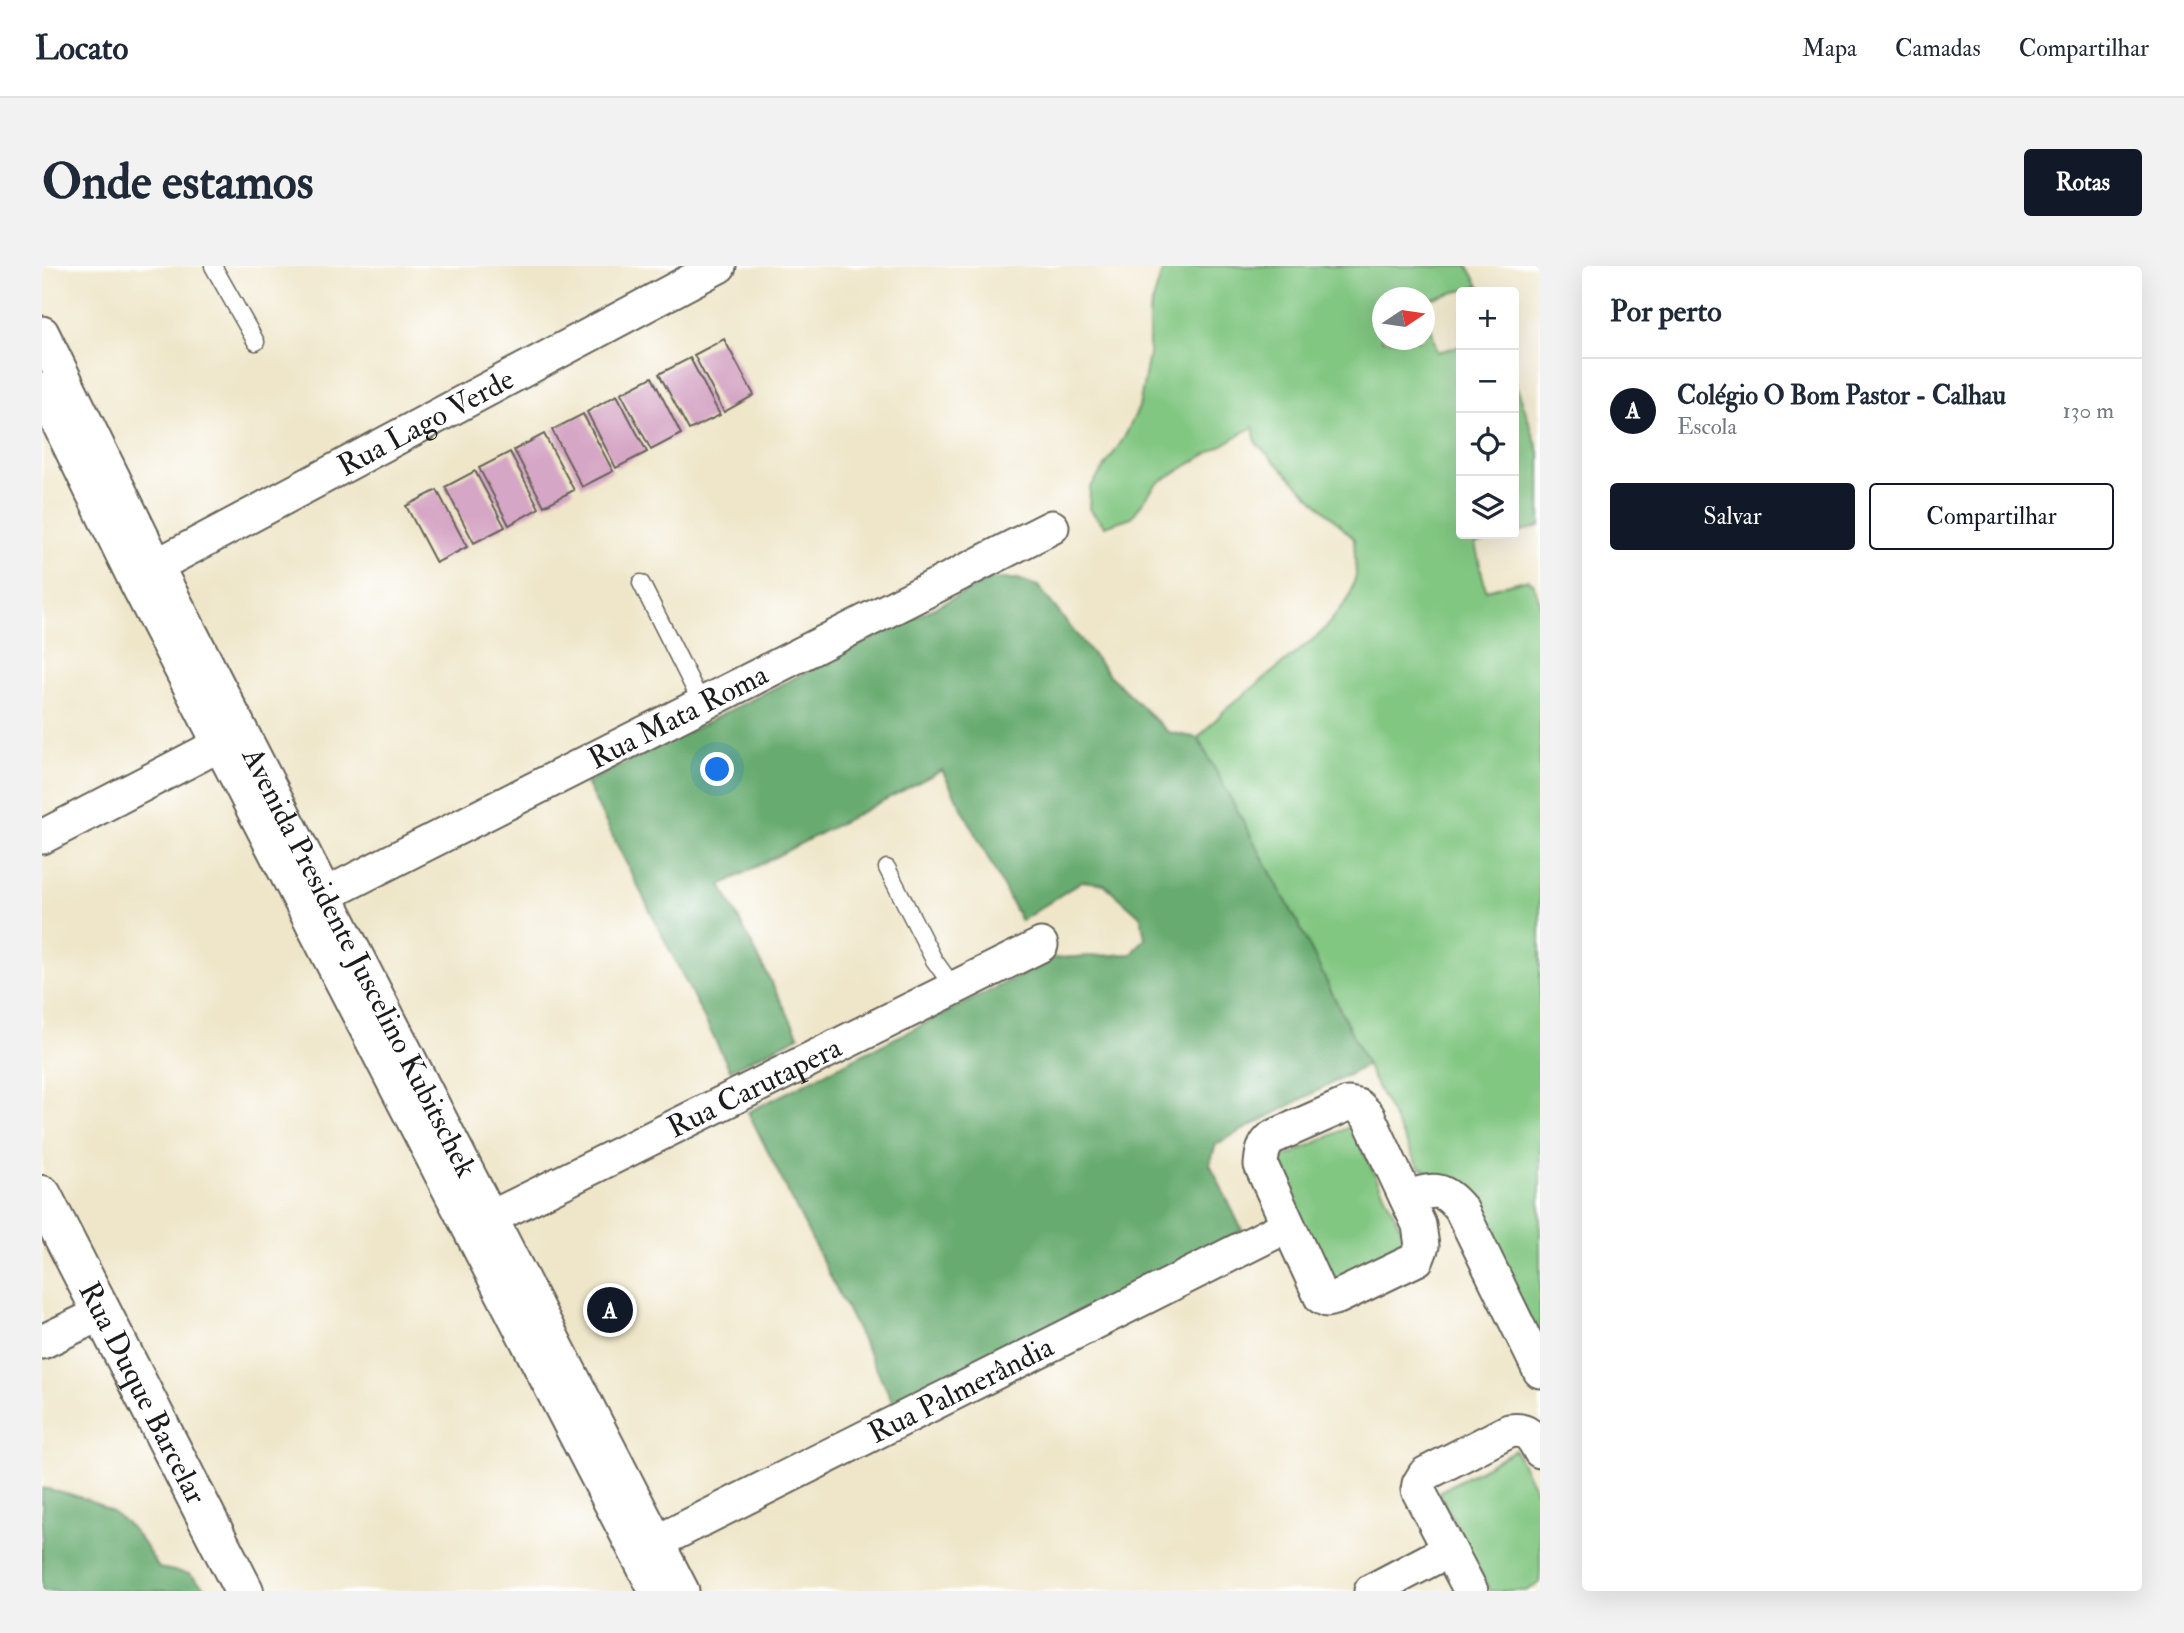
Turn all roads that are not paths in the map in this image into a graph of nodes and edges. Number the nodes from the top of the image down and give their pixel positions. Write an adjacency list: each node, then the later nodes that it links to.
1 (213, 266): 4 (lane)
2 (719, 266): 7 (street, Rua Lago Verde)
3 (42, 333): 7 (street, Avenida Presidente Juscelino Kubitschek)
4 (256, 342)
5 (42, 389): 7 (street, Avenida Presidente Juscelino Kubitschek)
6 (1052, 527): 9 (street, Rua Mata Roma)
7 (145, 571): 10 (street, Avenida Presidente Juscelino Kubitschek)
8 (641, 583): 9 (lane)
9 (702, 704): 13 (street, Rua Mata Roma)
10 (231, 739): 11 (street); 13 (street, Avenida Presidente Juscelino Kubitschek)
11 (42, 836)
12 (887, 868): 15 (lane)
13 (314, 901): 18 (street, Avenida Presidente Juscelino Kubitschek)
14 (1041, 945): 15 (street, Rua Carutapera)
15 (954, 988): 18 (street, Rua Carutapera)
16 (42, 1195): 20 (street, Rua Duque Barcelar)
17 (1406, 1197): 19 (street); 19 (street); 22 (street)
18 (480, 1223): 24 (street, Avenida Presidente Juscelino Kubitschek)
19 (1287, 1226): 24 (street, Rua Palmerândia)
20 (102, 1313): 21 (street); 26 (street, Rua Duque Barcelar)
21 (42, 1342)
22 (1540, 1371)
23 (1540, 1451): 25 (street)
24 (646, 1547): 27 (street, Avenida Presidente Juscelino Kubitschek); 28 (street, Avenida Presidente Juscelino Kubitschek)
25 (1449, 1550): 29 (street); 30 (street)
26 (244, 1591)
27 (656, 1591)
28 (682, 1591)
29 (1371, 1591)
30 (1471, 1591)

